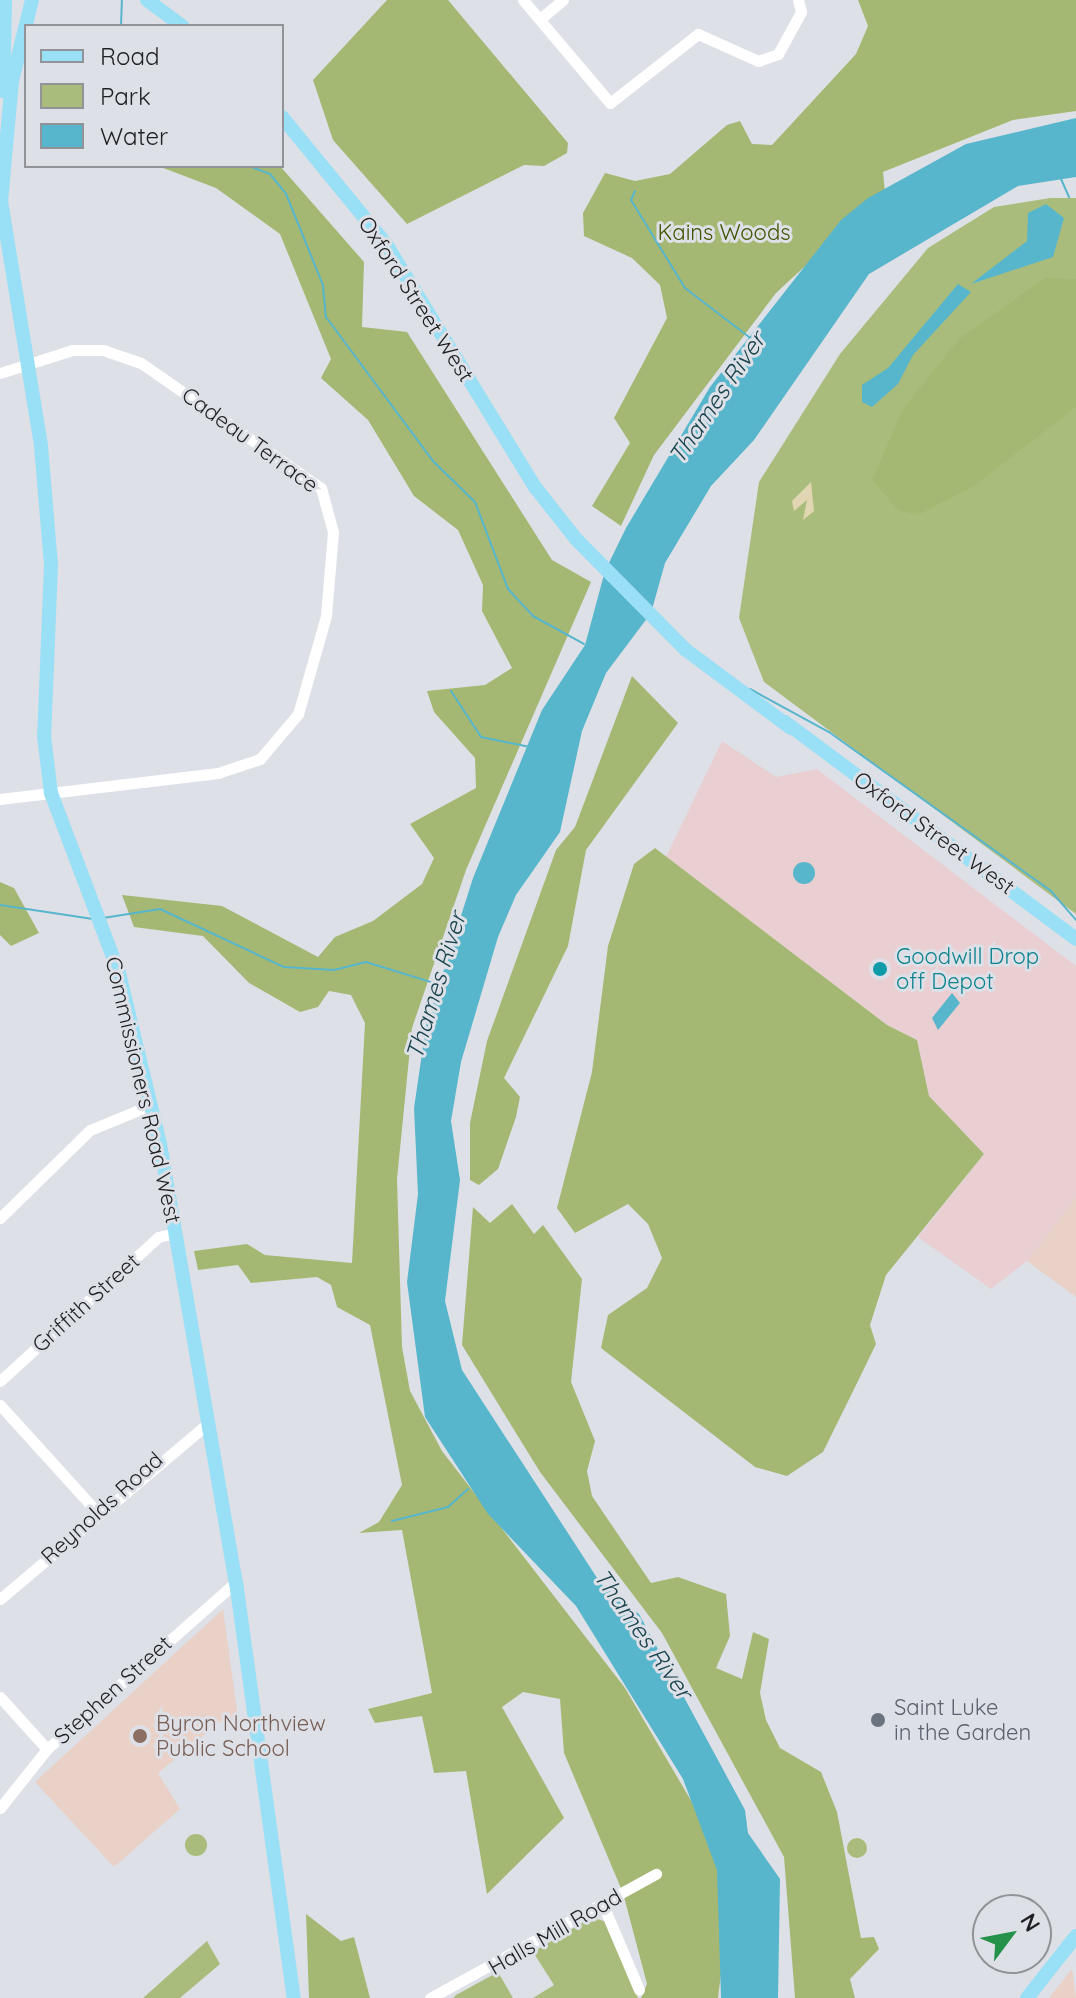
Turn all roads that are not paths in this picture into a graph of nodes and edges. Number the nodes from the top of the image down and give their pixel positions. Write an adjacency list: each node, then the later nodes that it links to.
1 (5, 0): 12 (main road)
2 (32, 0): 8 (main road, Commissioners Road West)
3 (147, 0): 9 (main road)
4 (523, 0): 7 (street)
5 (563, 0): 7 (street)
6 (798, 0): 7 (street)
7 (540, 19)
8 (27, 24)
9 (179, 24)
10 (24, 39): 12 (main road, Commissioners Road West)
11 (284, 119): 18 (main road, Oxford Street West)
12 (2, 147): 13 (main road, Commissioners Road West)
13 (0, 201): 14 (main road, Commissioners Road West)
14 (24, 366): 15 (street, Cadeau Terrace); 16 (main road, Commissioners Road West); 16 (street, Cadeau Terrace)
15 (0, 373)
16 (51, 793): 17 (street, Cadeau Terrace); 19 (main road, Commissioners Road West)
17 (0, 799)
18 (1076, 939)
19 (151, 1105): 20 (street); 21 (main road, Commissioners Road West)
20 (0, 1218)
21 (176, 1233): 22 (street, Griffith Street); 24 (main road, Commissioners Road West)
22 (0, 1381)
23 (0, 1405): 25 (street)
24 (208, 1423): 25 (street, Reynolds Road); 26 (main road, Commissioners Road West)
25 (97, 1512): 27 (street, Reynolds Road)
26 (236, 1582): 29 (street, Stephen Street); 36 (main road, Commissioners Road West)
27 (0, 1599)
28 (0, 1697): 29 (street)
29 (47, 1749): 30 (street, Stephen Street)
30 (0, 1808)
31 (656, 1874): 32 (street, Halls Mill Road)
32 (603, 1905): 34 (street); 35 (street, Halls Mill Road)
33 (1076, 1936): 38 (main road)
34 (639, 1990)
35 (450, 1994): 37 (street, Halls Mill Road)
36 (294, 1998)
37 (430, 1998)
38 (1027, 1998)

